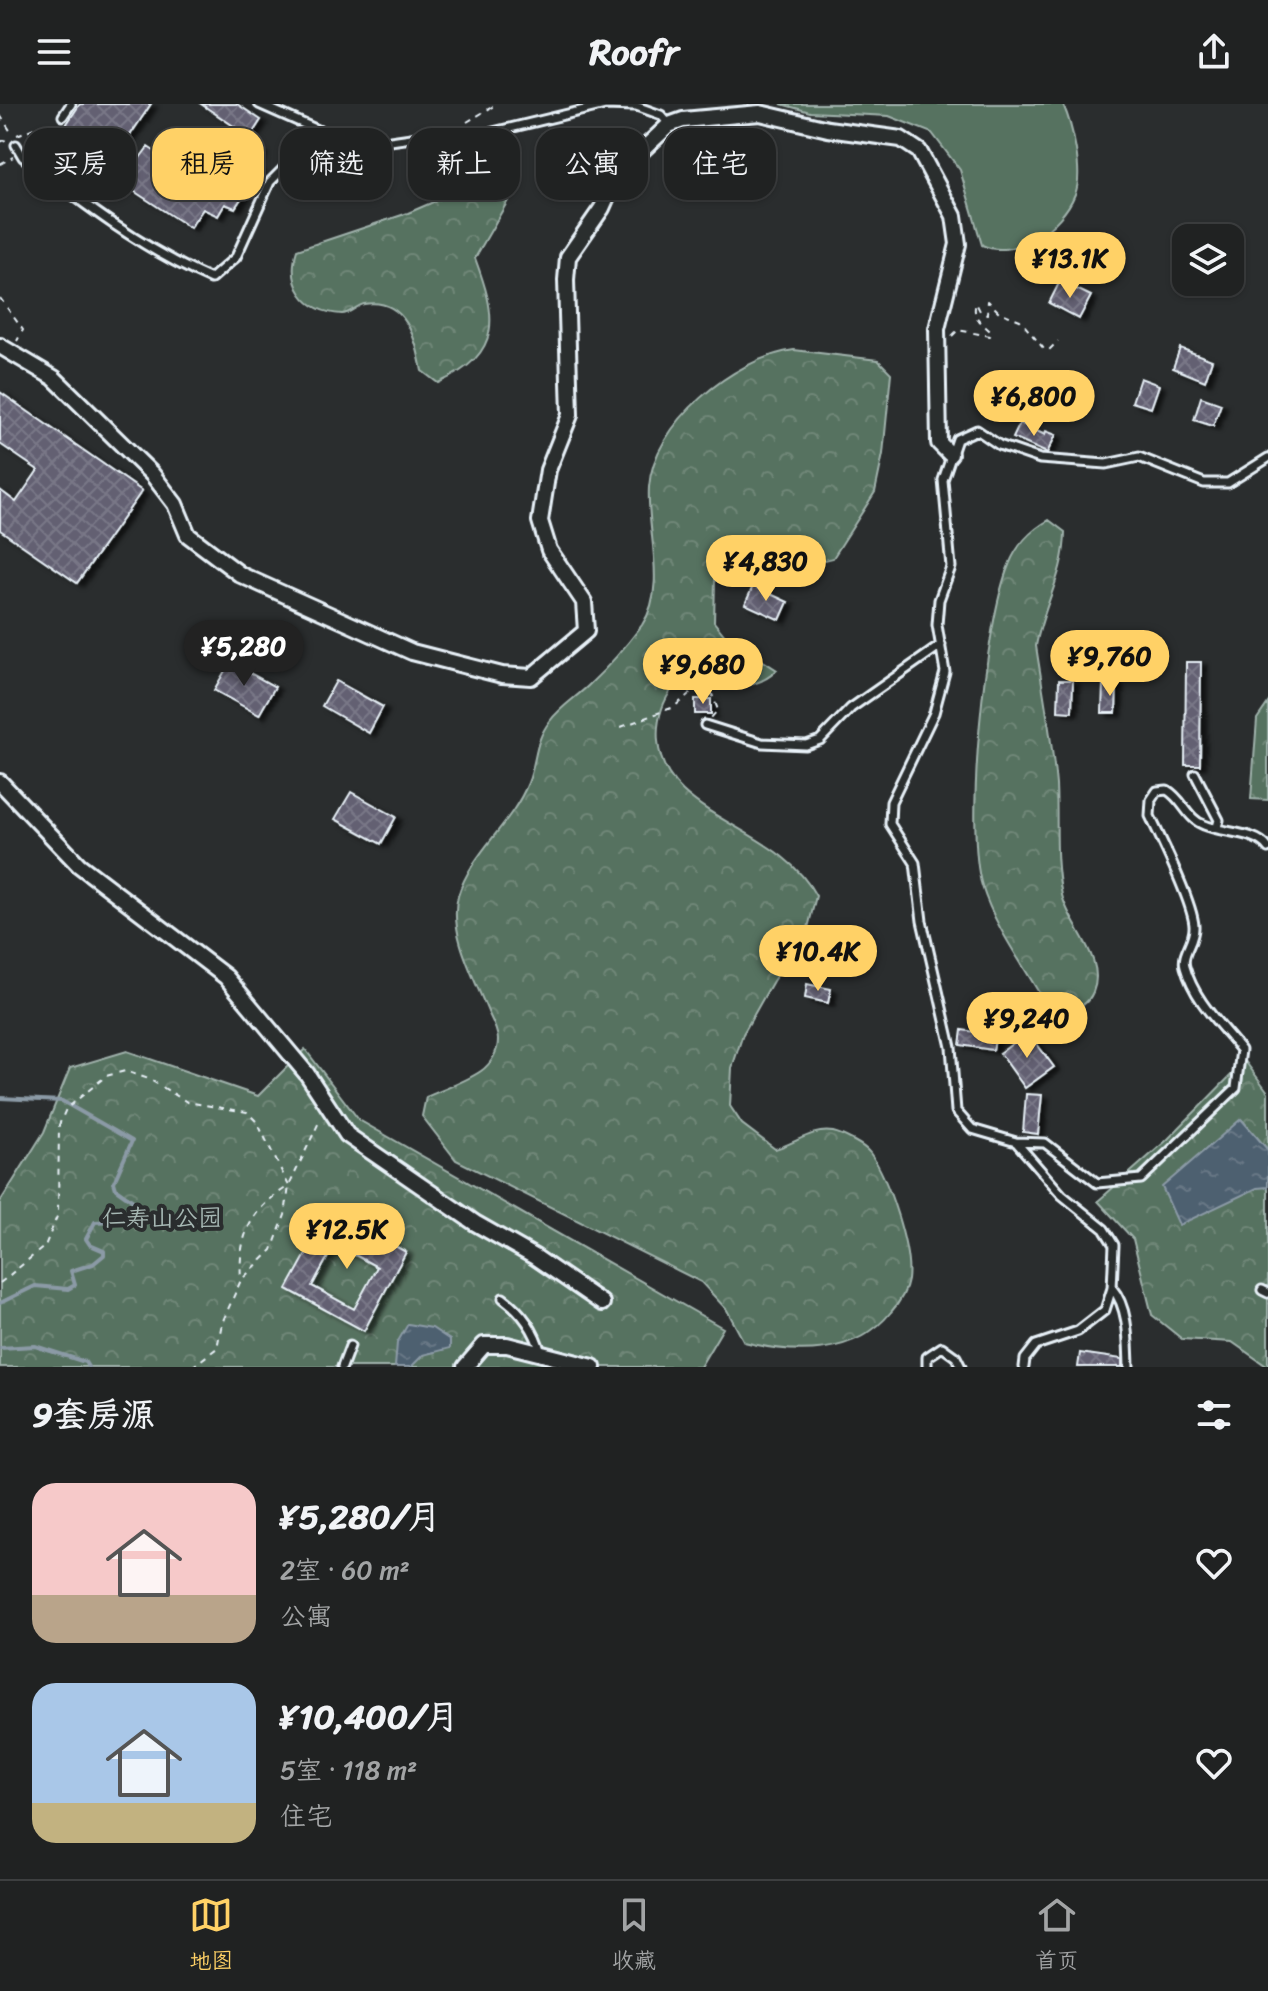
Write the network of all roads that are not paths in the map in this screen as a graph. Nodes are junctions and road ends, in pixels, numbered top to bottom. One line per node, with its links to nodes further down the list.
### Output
1 (71, 104): 4 (lane)
2 (259, 104): 6 (lane)
3 (636, 105): 5 (lane); 7 (lane)
4 (63, 116)
5 (669, 125): 10 (street); 11 (street)
6 (313, 128)
7 (392, 142)
8 (16, 145): 9 (lane)
9 (280, 172)
10 (6, 350)
11 (950, 454): 12 (lane); 13 (lane)
12 (1268, 458)
13 (941, 645): 14 (lane); 19 (lane)
14 (705, 725)
15 (1195, 774): 17 (lane)
16 (0, 782): 22 (street)
17 (1217, 827): 18 (lane); 19 (lane)
18 (1268, 848)
19 (1016, 1142): 20 (lane)
20 (1112, 1288): 30 (lane); 31 (lane)
21 (503, 1298): 24 (lane)
22 (602, 1303)
23 (350, 1346): 25 (lane)
24 (541, 1353): 26 (street); 27 (street)
25 (342, 1367)
26 (465, 1367)
27 (593, 1367)
28 (927, 1367): 29 (lane)
29 (961, 1367)
30 (1024, 1367)
31 (1129, 1367)

